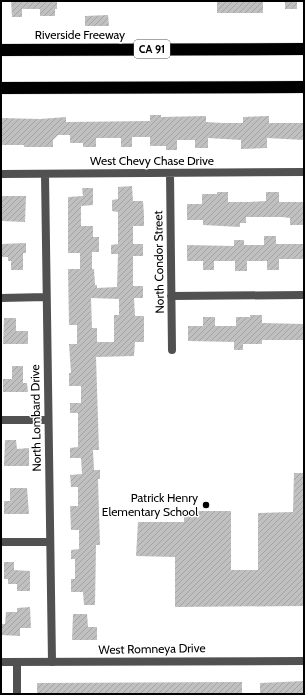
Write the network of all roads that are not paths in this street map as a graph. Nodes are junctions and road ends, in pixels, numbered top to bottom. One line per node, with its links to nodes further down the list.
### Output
1 (304, 49): 2 (highway, Riverside Freeway / CA 91)
2 (1, 50)
3 (304, 87): 4 (highway)
4 (1, 88)
5 (304, 172): 6 (street, West Chevy Chase Drive)
6 (170, 173): 8 (street, West Chevy Chase Drive); 10 (street, North Condor Street)
7 (1, 174): 8 (street, West Chevy Chase Drive)
8 (45, 174): 11 (street, North Lombard Drive)
9 (304, 295): 10 (street)
10 (171, 296): 13 (street, North Condor Street)
11 (46, 297): 12 (street); 15 (street, North Lombard Drive)
12 (1, 298)
13 (172, 350)
14 (1, 420): 15 (street)
15 (48, 420): 17 (street, North Lombard Drive)
16 (1, 542): 17 (street)
17 (49, 542): 21 (street, North Lombard Drive)
18 (304, 661): 21 (street, West Romneya Drive)
19 (1, 662): 20 (street, West Romneya Drive)
20 (17, 662): 21 (street, West Romneya Drive); 22 (street)
21 (52, 662)
22 (17, 694)

